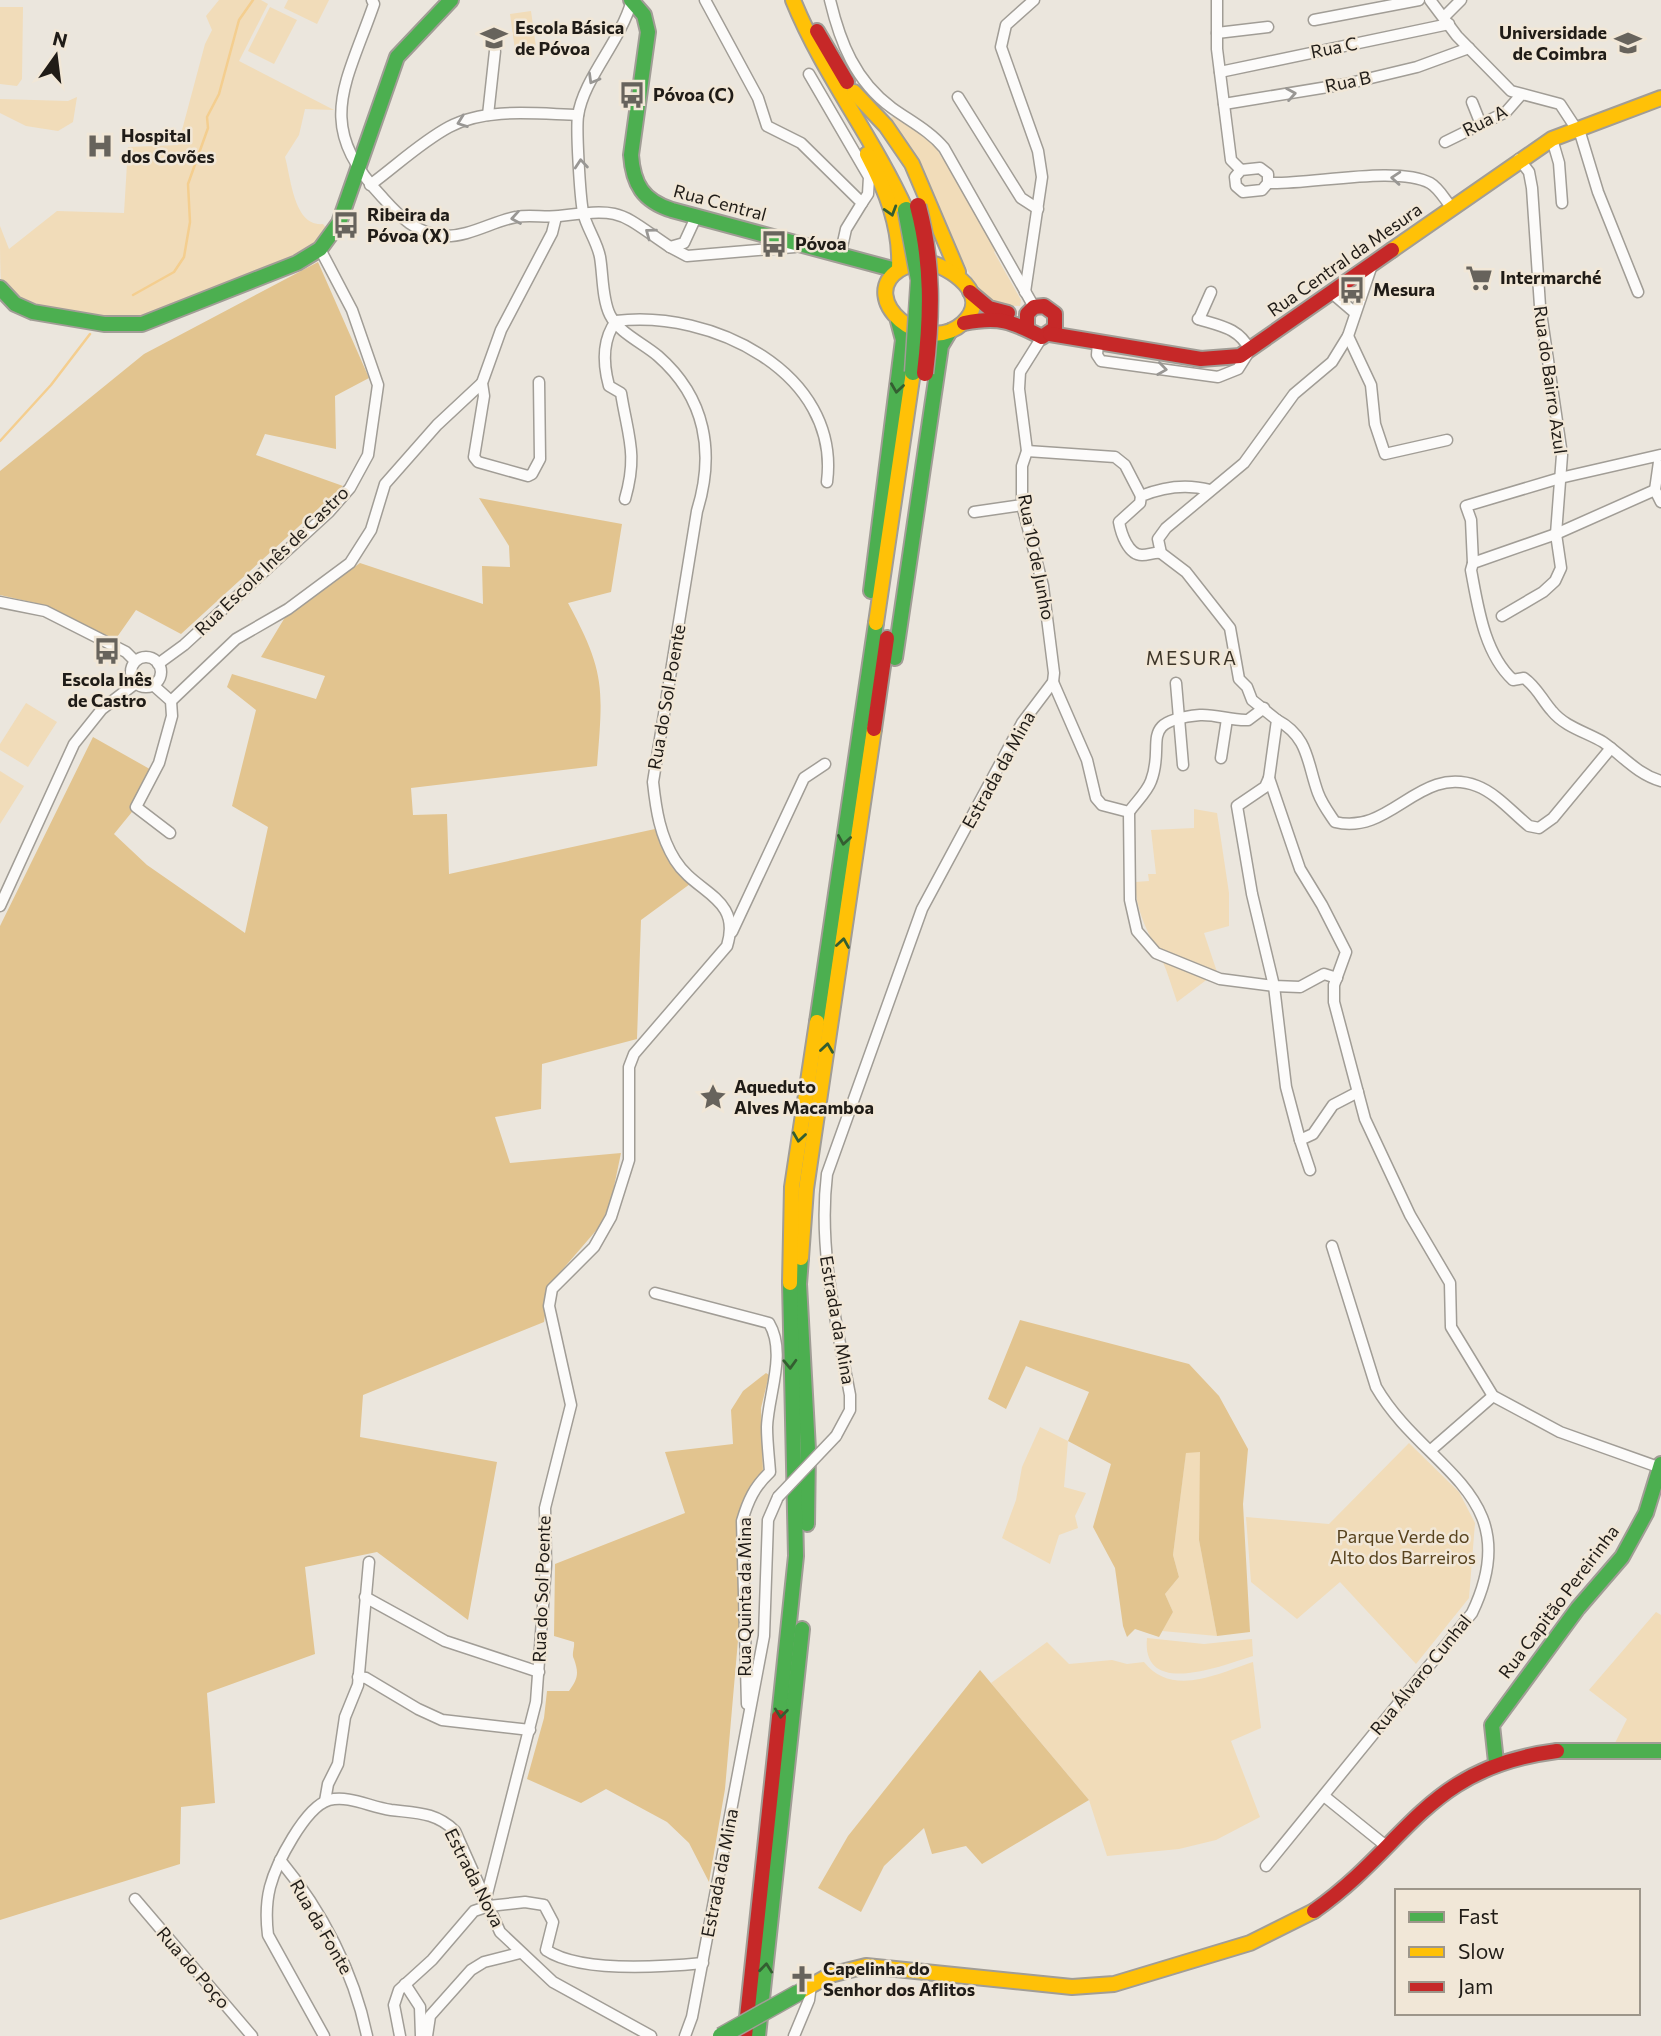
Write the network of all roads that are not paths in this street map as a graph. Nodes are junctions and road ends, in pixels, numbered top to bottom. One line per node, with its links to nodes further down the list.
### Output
1 (372, 0): 32 (street)
2 (451, 0): 35 (main road)
3 (632, 0): 28 (street, one-way to 28); 48 (main road, Rua Central)
4 (705, 0): 41 (street)
5 (793, 0): 21 (main road)
6 (805, 0): 22 (main road)
7 (830, 0): 60 (street)
8 (1034, 0): 45 (street)
9 (1217, 0): 16 (street)
10 (1419, 0): 13 (street)
11 (1430, 0): 14 (street)
12 (1461, 0): 14 (street)
13 (1314, 20)
14 (1446, 21): 17 (street); 19 (street, Rua C)
15 (1268, 27): 16 (street)
16 (1217, 33): 19 (street)
17 (1469, 48): 23 (street); 27 (street, Rua B, one-way to 17)
18 (495, 51): 29 (street)
19 (1220, 72): 27 (street)
20 (809, 74): 41 (street)
21 (833, 82): 43 (main road); 49 (main road, one-way to 49)
22 (854, 92): 43 (main road); 57 (main road)
23 (1520, 96): 30 (street, Rua A); 31 (street)
24 (958, 97): 45 (street)
25 (1661, 98): 31 (main road, Rua Central da Mesura)
26 (1472, 102): 30 (street)
27 (1224, 104): 38 (street)
28 (578, 115): 29 (street); 46 (street, one-way to 28)
29 (488, 116): 40 (street, one-way to 40)
30 (1480, 122): 34 (street, Rua A)
31 (1576, 130): 33 (main road, Rua Central da Mesura); 62 (street)
32 (345, 139): 35 (street); 37 (street)
33 (1552, 139): 36 (main road, Rua Central da Mesura); 42 (street)
34 (1445, 142)
35 (364, 145): 37 (main road)
36 (1519, 159): 44 (main road, Rua Central da Mesura); 78 (street, Rua do Bairro Azul)
37 (356, 169): 40 (street); 52 (main road)
38 (1241, 170): 39 (street); 39 (street)
39 (1268, 183): 44 (street, one-way to 39)
40 (370, 185): 47 (street, one-way to 40)
41 (862, 203): 53 (street)
42 (1562, 203)
43 (912, 208): 73 (main road, bridge)
44 (1452, 208): 55 (main road, Rua Central da Mesura)
45 (1038, 209): 60 (street)
46 (583, 212): 47 (street); 51 (street, one-way to 46); 67 (street)
47 (556, 217): 75 (street)
48 (696, 217): 50 (main road, Rua Central); 51 (street)
49 (899, 242): 54 (main road); 56 (main road)
50 (802, 245): 51 (street); 53 (main road, Rua Central)
51 (670, 247)
52 (320, 249): 58 (main road); 93 (street, Rua Escola Inês de Castro)
53 (841, 256): 54 (main road, Rua Central)
54 (871, 265): 56 (main road, Rua Central); 63 (main road)
55 (1372, 265): 64 (main road, Rua Central da Mesura); 66 (street)
56 (898, 269): 57 (main road); 63 (main road)
57 (958, 272): 59 (main road)
58 (0, 288)
59 (970, 292): 65 (main road); 69 (main road)
60 (1025, 292): 65 (street)
61 (1210, 292): 72 (street)
62 (1639, 292)
63 (885, 293): 68 (main road)
64 (1333, 294): 66 (street); 72 (main road, Rua Central da Mesura)
65 (1032, 309): 70 (main road); 70 (main road)
66 (1354, 312): 71 (street)
67 (616, 321): 79 (street); 83 (street); 114 (street, Rua do Sol Poente)
68 (898, 321): 69 (main road); 107 (main road, one-way to 107)
69 (957, 327): 70 (main road); 110 (main road)
70 (1043, 336): 72 (main road, Rua Central da Mesura); 77 (street, Rua 10 de Junho)
71 (1348, 336): 76 (street); 81 (street)
72 (1250, 350)
73 (919, 373): 107 (main road); 110 (main road)
74 (539, 382): 75 (street)
75 (482, 383): 98 (street)
76 (1447, 440)
77 (1027, 451): 82 (street); 85 (street, Rua 10 de Junho)
78 (1560, 478): 80 (street); 87 (street, Rua do Bairro Azul); 89 (street)
79 (827, 482)
80 (1656, 486): 84 (street); 87 (street)
81 (1210, 490): 82 (street); 88 (street)
82 (1141, 496): 88 (street)
83 (625, 499)
84 (1661, 502)
85 (1022, 505): 86 (street); 94 (street, Rua 10 de Junho)
86 (974, 512)
87 (1556, 534): 89 (street); 91 (street, Rua do Bairro Azul)
88 (1157, 551): 99 (street)
89 (1472, 563): 103 (street)
90 (0, 602): 92 (street)
91 (1502, 616)
92 (135, 661): 93 (street); 95 (street)
93 (158, 664): 97 (street)
94 (1053, 682): 111 (street); 129 (street, Estrada da Mina, bridge)
95 (136, 683): 97 (street); 113 (street)
96 (1176, 683): 100 (street)
97 (153, 685): 98 (street)
98 (171, 701): 112 (street)
99 (1264, 708): 101 (street); 102 (street)
100 (1180, 718): 101 (street); 106 (street); 111 (street)
101 (1227, 719): 104 (street)
102 (1277, 720): 103 (street); 108 (street)
103 (1611, 748): 109 (street)
104 (1221, 758)
105 (825, 764): 114 (street)
106 (1183, 765)
107 (855, 772): 145 (main road, one-way to 145)
108 (1269, 778): 115 (street); 116 (street)
109 (1661, 781)
110 (863, 798): 145 (main road, one-way to 110)
111 (1129, 811): 116 (street)
112 (170, 834)
113 (0, 906)
114 (730, 935): 127 (street, Rua do Sol Poente)
115 (1337, 978): 116 (street); 117 (street)
116 (1274, 986): 118 (street)
117 (1358, 1092): 118 (street); 122 (street)
118 (1300, 1140): 119 (street)
119 (1310, 1170)
120 (1332, 1246): 123 (street, Rua Álvaro Cunhal)
121 (655, 1293): 129 (street, Rua Quinta da Mina)
122 (1493, 1396): 123 (street); 124 (street)
123 (1431, 1450): 133 (street, Rua Álvaro Cunhal)
124 (1661, 1466): 132 (main road, Rua Capitão Pereirinha)
125 (369, 1562): 126 (street)
126 (365, 1597): 127 (street); 128 (street)
127 (539, 1672): 130 (street, Rua do Sol Poente)
128 (358, 1677): 130 (street); 134 (street)
129 (748, 1715): 141 (street, Estrada da Mina)
130 (530, 1730): 139 (street, Rua do Sol Poente)
131 (1661, 1751): 132 (main road)
132 (1496, 1762): 135 (main road)
133 (1324, 1796): 135 (street); 137 (street, Rua Álvaro Cunhal)
134 (325, 1801): 136 (street); 139 (street, Estrada Nova)
135 (1387, 1846): 143 (main road)
136 (280, 1860): 147 (street); 148 (street, Rua da Fonte)
137 (1266, 1866)
138 (135, 1899): 146 (street, Rua do Poço)
139 (487, 1902): 140 (street, Estrada Nova); 141 (street); 142 (street)
140 (520, 1953): 151 (street); 152 (street, Estrada Nova)
141 (703, 1963): 144 (street, Estrada da Mina)
142 (405, 1984): 149 (street); 150 (street)
143 (804, 1989): 155 (main road, bridge); 156 (street)
144 (692, 2017): 153 (street, Estrada da Mina); 154 (street, Estrada da Mina)
145 (752, 2033)
146 (252, 2036)
147 (324, 2036)
148 (367, 2036)
149 (400, 2036)
150 (421, 2036)
151 (427, 2036)
152 (651, 2036)
153 (685, 2036)
154 (694, 2036)
155 (721, 2036)
156 (794, 2036)

